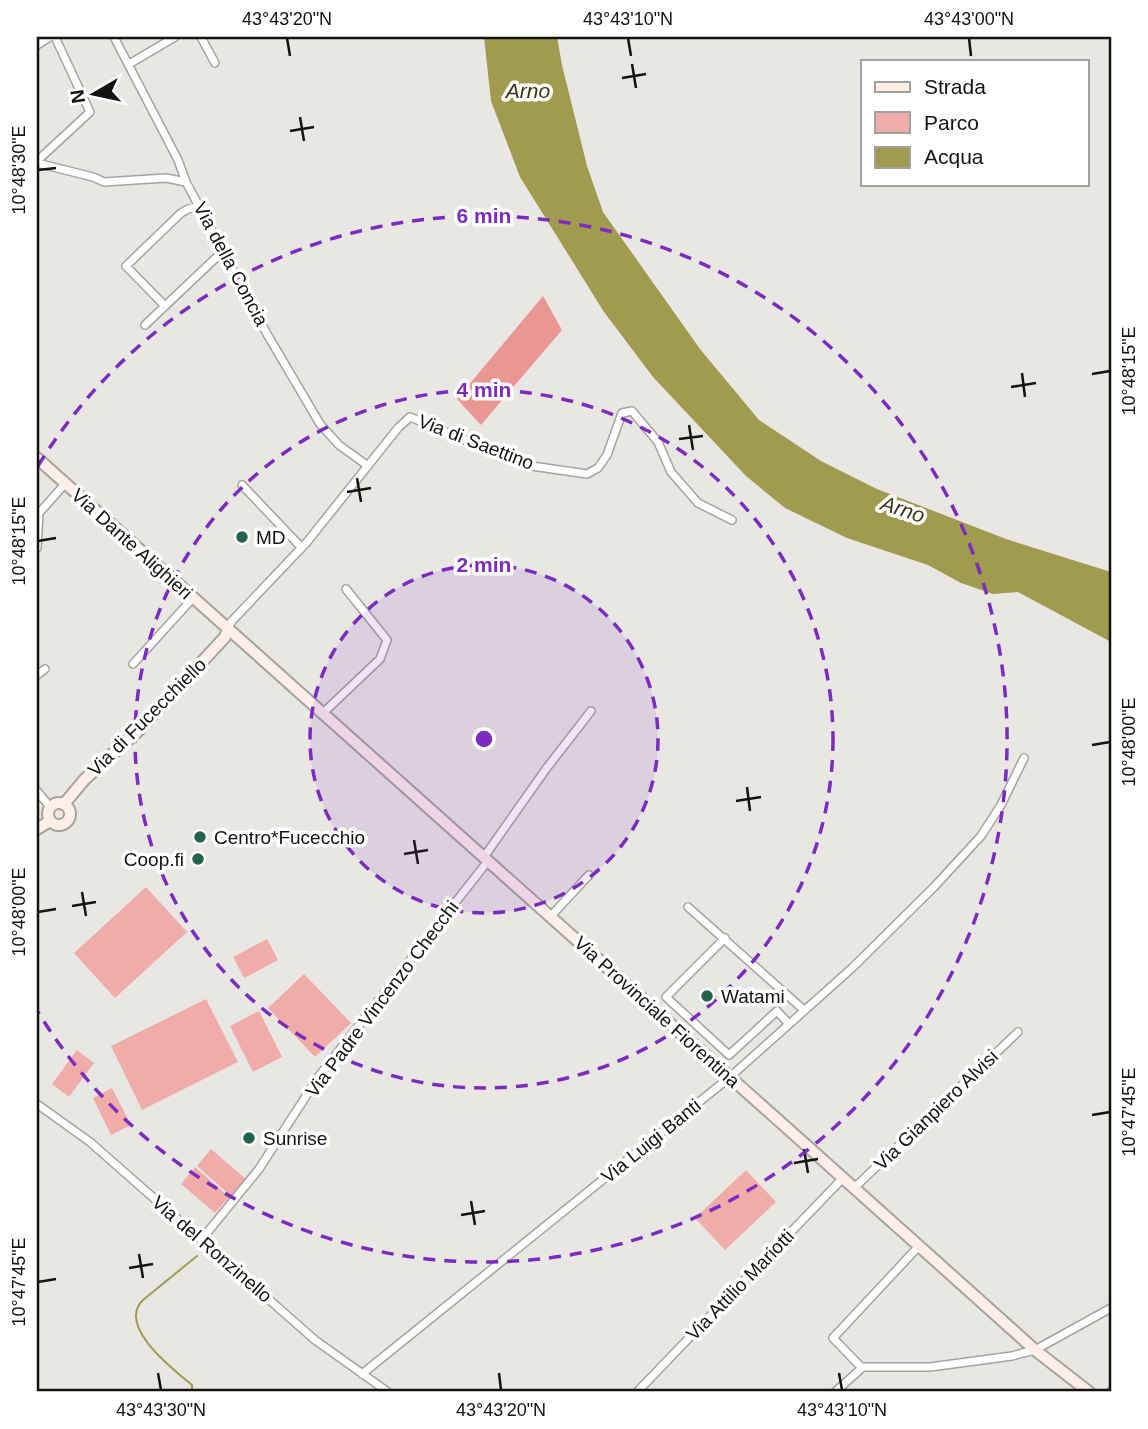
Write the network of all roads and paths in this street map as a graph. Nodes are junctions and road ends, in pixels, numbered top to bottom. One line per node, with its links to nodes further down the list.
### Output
1 (50, 37): 6 (street)
2 (55, 37): 9 (street)
3 (114, 37): 8 (street)
4 (175, 37): 8 (street)
5 (201, 37): 7 (street)
6 (37, 45)
7 (215, 63)
8 (129, 64): 10 (street)
9 (37, 162): 10 (street, Via della Concia)
10 (186, 182): 11 (street, Via della Concia)
11 (201, 206): 12 (street, Via della Concia); 13 (street)
12 (223, 251): 13 (street); 16 (street, Via della Concia)
13 (165, 306): 14 (street)
14 (145, 325)
15 (37, 458): 17 (main road, Via Dante Alighieri)
16 (368, 466): 19 (street, Via di Saettino); 20 (street, Via di Saettino)
17 (65, 484): 21 (street); 23 (main road, Via Dante Alighieri)
18 (242, 485): 20 (street)
19 (732, 520)
20 (301, 547): 24 (street, Via di Saettino)
21 (37, 548)
22 (346, 589): 29 (street)
23 (193, 598): 24 (main road, Via Dante Alighieri); 25 (street)
24 (228, 629): 29 (main road, Via Provinciale Fiorentina); 32 (main road, Via di Fucecchiello)
25 (132, 664)
26 (45, 669): 27 (street)
27 (37, 675)
28 (591, 711): 36 (street, Via Padre Vincenzo Checchi)
29 (323, 713): 36 (main road, Via Provinciale Fiorentina)
30 (1024, 758): 43 (street, Via Luigi Banti)
31 (37, 791): 33 (street)
32 (64, 804): 33 (main road); 34 (main road, Via di Fucecchiello)
33 (50, 807): 34 (main road)
34 (50, 821): 35 (main road, Via di Fucecchiello)
35 (37, 830)
36 (486, 859): 39 (main road, Via Provinciale Fiorentina); 50 (street, Via Padre Vincenzo Checchi)
37 (589, 874): 39 (street)
38 (688, 907): 40 (street)
39 (550, 917): 42 (main road, Via Provinciale Fiorentina)
40 (725, 938): 41 (street); 43 (street)
41 (666, 997): 42 (street); 44 (street)
42 (654, 1010): 46 (main road, Via Provinciale Fiorentina)
43 (804, 1010): 44 (street, Via Luigi Banti)
44 (788, 1023): 46 (street, Via Luigi Banti)
45 (1018, 1032): 49 (street, Via Gianpiero Alvisi)
46 (730, 1077): 48 (main road, Via Provinciale Fiorentina); 55 (street, Via Luigi Banti)
47 (37, 1104): 50 (street, Via del Ronzinello)
48 (844, 1178): 49 (main road, Via Provinciale Fiorentina); 57 (street, Via Attilio Mariotti)
49 (854, 1188): 51 (main road, Via Provinciale Fiorentina)
50 (202, 1239): 55 (street, Via del Ronzinello)
51 (919, 1246): 53 (main road, Via Provinciale Fiorentina); 54 (street)
52 (1111, 1308): 53 (street)
53 (1035, 1350): 54 (street); 59 (main road, Via Provinciale Fiorentina)
54 (862, 1368): 58 (street)
55 (362, 1374): 56 (street, Via del Ronzinello)
56 (388, 1392)
57 (637, 1392)
58 (835, 1392)
59 (1088, 1392)

